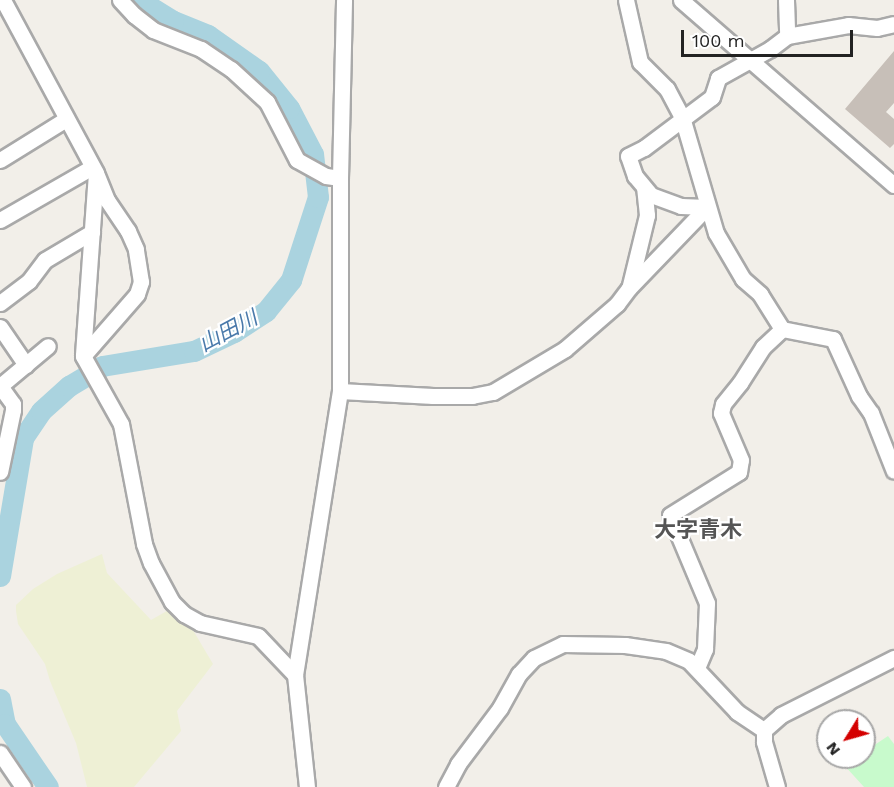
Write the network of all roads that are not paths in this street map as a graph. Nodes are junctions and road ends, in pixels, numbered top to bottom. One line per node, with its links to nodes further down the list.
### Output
1 (3, 0): 11 (street)
2 (120, 0): 14 (street)
3 (344, 0): 14 (street)
4 (626, 0): 10 (street)
5 (681, 0): 9 (street)
6 (786, 0): 8 (street)
7 (894, 24): 8 (street)
8 (787, 36): 9 (street)
9 (748, 60): 10 (street); 15 (street)
10 (682, 117): 16 (street); 17 (street)
11 (66, 119): 12 (street); 13 (street)
12 (0, 160)
13 (94, 170): 18 (street); 19 (street); 25 (street)
14 (340, 178): 28 (street)
15 (894, 185)
16 (644, 188): 17 (street); 20 (street)
17 (707, 207): 20 (street); 23 (street)
18 (0, 220)
19 (92, 232): 21 (street); 25 (street)
20 (629, 288): 28 (street)
21 (0, 303)
22 (0, 327): 26 (street)
23 (782, 329): 29 (street); 32 (street)
24 (48, 346): 26 (street)
25 (84, 358): 33 (street)
26 (26, 365): 27 (street)
27 (0, 386): 30 (street)
28 (340, 391): 33 (street)
29 (894, 471)
30 (0, 472)
31 (894, 658): 34 (street)
32 (697, 668): 34 (street); 38 (street)
33 (295, 675): 37 (street)
34 (764, 730): 39 (street)
35 (2, 760): 36 (street)
36 (23, 787)
37 (307, 787)
38 (446, 787)
39 (777, 787)

